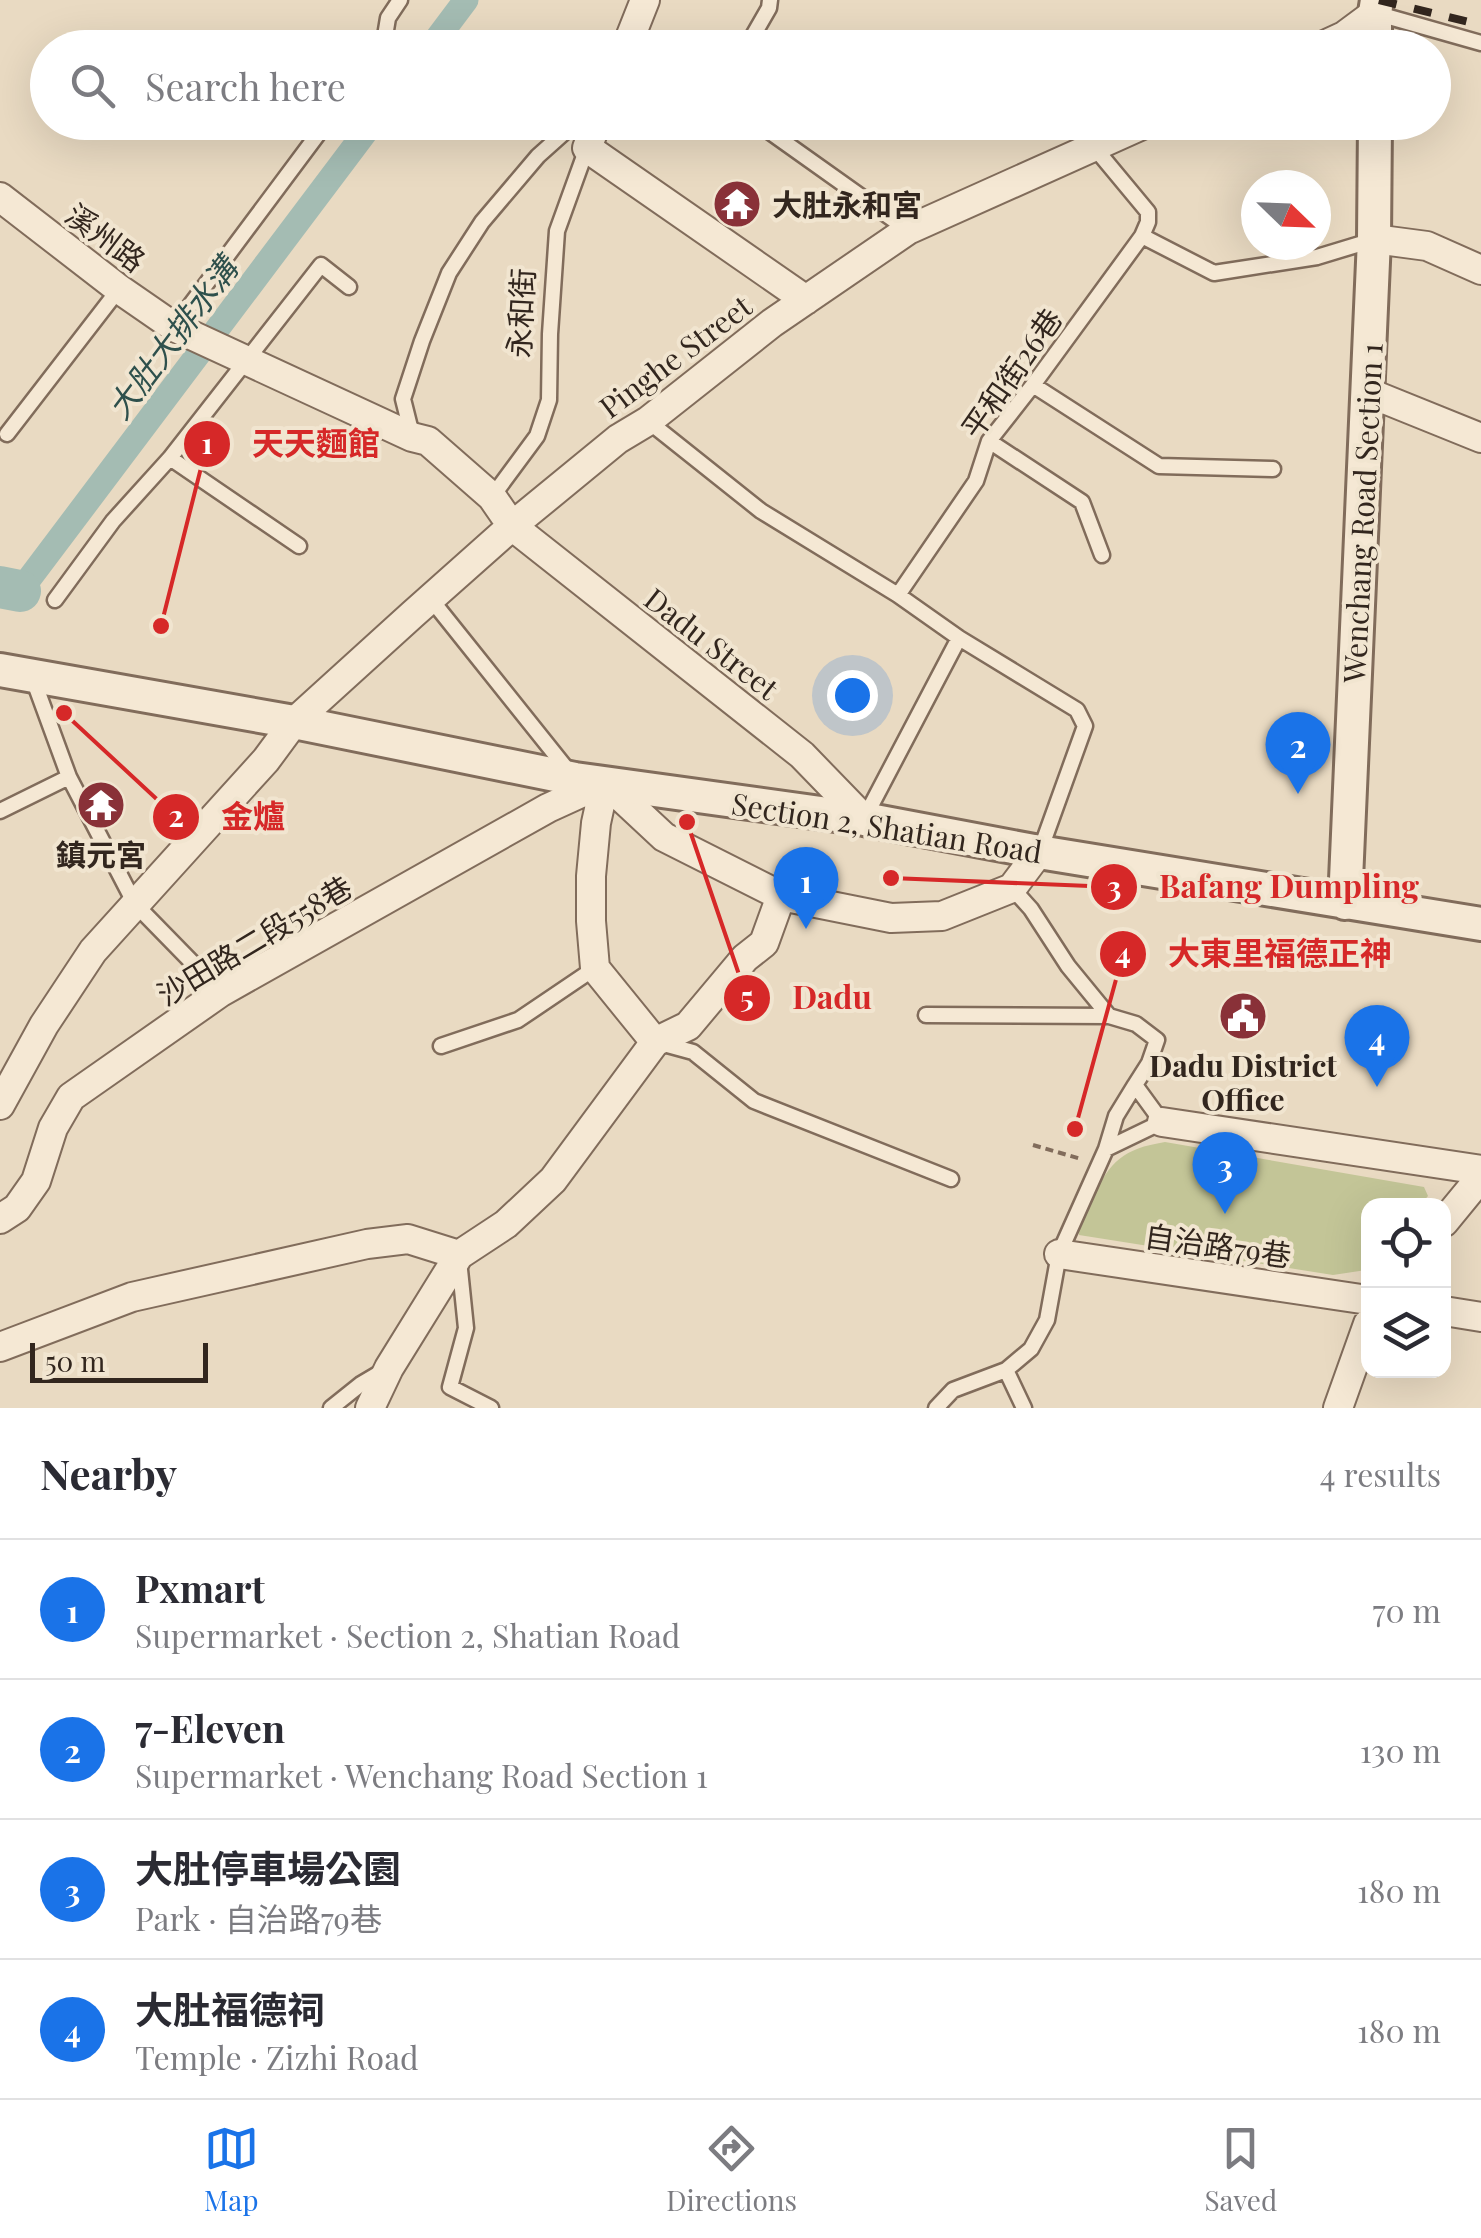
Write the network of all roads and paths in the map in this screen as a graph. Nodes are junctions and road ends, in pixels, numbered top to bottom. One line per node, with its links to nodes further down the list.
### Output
1 (400, 0): 5 (lane)
2 (644, 0): 6 (street)
3 (770, 0): 7 (lane)
4 (1376, 6): 8 (street); 9 (lane)
5 (386, 30)
6 (633, 30)
7 (756, 30)
8 (1350, 30)
9 (1442, 30)
10 (1451, 33): 11 (lane)
11 (1481, 44)
12 (314, 140): 28 (lane)
13 (569, 140): 34 (lane)
14 (583, 140): 39 (lane, 永和街)
15 (598, 140): 27 (street)
16 (781, 140): 21 (lane)
17 (1108, 140): 19 (street, Pinghe Street)
18 (1374, 140): 23 (street, Wenchang Road Section 1)
19 (1094, 146): 21 (street, Pinghe Street); 22 (lane)
20 (0, 198): 26 (street, 溪州路)
21 (908, 230): 27 (street, Pinghe Street)
22 (1142, 236): 23 (lane); 30 (lane, 平和街26巷)
23 (1374, 240): 24 (street); 31 (street, Wenchang Road Section 1)
24 (1481, 270)
25 (349, 287): 29 (lane)
26 (118, 289): 28 (street, 溪州路); 33 (lane)
27 (806, 300): 32 (street, Pinghe Street)
28 (174, 326): 29 (street)
29 (247, 360): 34 (street); 37 (lane)
30 (1033, 385): 36 (lane, 平和街26巷); 38 (lane)
31 (1367, 392): 35 (street); 56 (street, Wenchang Road Section 1)
32 (648, 421): 40 (street, Pinghe Street); 43 (lane)
33 (7, 434)
34 (412, 437): 39 (street)
35 (1481, 438)
36 (989, 441): 42 (lane); 43 (lane, 平和街26巷)
37 (170, 458): 41 (lane); 45 (lane)
38 (1273, 469)
39 (492, 497): 40 (street)
40 (512, 526): 44 (street, Pinghe Street); 52 (street, Dadu Street)
41 (299, 546)
42 (1102, 555)
43 (898, 595): 46 (lane)
44 (430, 598): 48 (street, Pinghe Street); 50 (lane)
45 (54, 600)
46 (959, 638): 52 (lane); 53 (lane)
47 (16, 673): 48 (street, Section 2, Shatian Road); 49 (lane)
48 (294, 722): 50 (street, Section 2, Shatian Road); 57 (street, Pinghe Street)
49 (69, 776): 51 (lane); 57 (lane)
50 (590, 780): 52 (street, Section 2, Shatian Road); 55 (street); 59 (street); 60 (street, 沙田路二段558巷)
51 (0, 811)
52 (864, 820): 53 (street, Section 2, Shatian Road)
53 (1040, 852): 54 (street); 56 (street, Section 2, Shatian Road)
54 (1012, 888): 55 (street); 62 (lane)
55 (781, 896): 63 (street)
56 (1345, 903): 58 (street, Section 2, Shatian Road)
57 (135, 904): 60 (lane); 66 (street, Pinghe Street)
58 (1481, 924)
59 (596, 968): 63 (street); 64 (lane)
60 (221, 992): 75 (street, 沙田路二段558巷)
61 (926, 1015): 62 (lane)
62 (1109, 1016): 65 (lane)
63 (656, 1042): 73 (lane); 77 (street)
64 (442, 1046)
65 (1136, 1085): 67 (lane); 69 (lane)
66 (0, 1105)
67 (1162, 1122): 69 (lane); 71 (street)
68 (1033, 1145): 70 (path)
69 (1106, 1149): 70 (lane)
70 (1099, 1164): 76 (lane)
71 (1481, 1170)
72 (1481, 1178): 74 (street)
73 (950, 1180)
74 (1451, 1214)
75 (0, 1219)
76 (1059, 1254): 78 (street, 自治路79巷); 84 (lane)
77 (458, 1255): 82 (street); 83 (street); 87 (lane)
78 (1361, 1299)
79 (1451, 1312): 80 (street)
80 (1481, 1317)
81 (1361, 1344): 90 (street)
82 (0, 1347)
83 (390, 1368): 85 (lane); 86 (street)
84 (1006, 1370): 88 (lane); 89 (lane)
85 (331, 1408)
86 (370, 1408)
87 (490, 1408)
88 (936, 1408)
89 (1024, 1408)
90 (1338, 1408)

